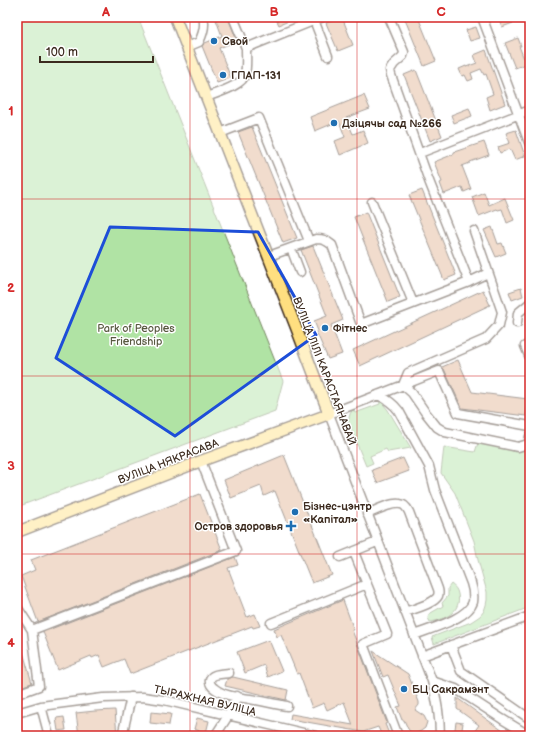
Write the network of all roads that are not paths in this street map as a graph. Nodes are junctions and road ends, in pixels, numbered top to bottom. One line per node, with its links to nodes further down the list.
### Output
1 (175, 17): 10 (main road, ВУЛІЦА ЛІЛІ КАРАСТАЯНАВАЙ)
2 (202, 17): 10 (street)
3 (233, 17): 11 (street)
4 (299, 17): 9 (street)
5 (323, 17): 8 (street)
6 (388, 17): 18 (street)
7 (482, 17): 15 (street)
8 (314, 20): 9 (street); 12 (street)
9 (302, 25): 11 (street)
10 (187, 47): 13 (main road, ВУЛІЦА ЛІЛІ КАРАСТАЯНАВАЙ)
11 (246, 48): 13 (street)
12 (328, 56)
13 (206, 97): 16 (main road, ВУЛІЦА ЛІЛІ КАРАСТАЯНАВАЙ)
14 (530, 110): 15 (street)
15 (518, 114): 17 (street); 18 (street)
16 (220, 134): 21 (street); 23 (main road, ВУЛІЦА ЛІЛІ КАРАСТАЯНАВАЙ)
17 (530, 145)
18 (420, 153): 26 (street)
19 (372, 202): 28 (street)
20 (474, 231): 25 (street)
21 (309, 241): 22 (street); 28 (street)
22 (291, 248): 23 (street); 24 (street)
23 (269, 256): 34 (main road, ВУЛІЦА ЛІЛІ КАРАСТАЯНАВАЙ)
24 (300, 272)
25 (488, 273): 26 (street); 32 (street)
26 (469, 282): 28 (street)
27 (530, 303): 29 (street)
28 (413, 304)
29 (517, 323)
30 (525, 346): 31 (street)
31 (530, 358)
32 (403, 385): 33 (street); 35 (street); 36 (street)
33 (378, 396): 34 (street); 49 (street)
34 (329, 414): 37 (main road, ВУЛІЦА НЯКРАСАВА); 38 (street, ВУЛІЦА ЛІЛІ КАРАСТАЯНАВАЙ)
35 (530, 426)
36 (530, 436)
37 (201, 461): 39 (main road, ВУЛІЦА НЯКРАСАВА); 48 (street)
38 (367, 514): 40 (street, ВУЛІЦА ЛІЛІ КАРАСТАЯНАВАЙ); 45 (street)
39 (17, 535)
40 (378, 542): 41 (street); 45 (street, ВУЛІЦА ЛІЛІ КАРАСТАЯНАВАЙ)
41 (354, 552): 42 (street); 43 (street)
42 (340, 557)
43 (367, 584): 47 (street); 66 (street)
44 (17, 607): 48 (street)
45 (405, 612): 49 (street, ВУЛІЦА ЛІЛІ КАРАСТАЯНАВАЙ)
46 (530, 616): 50 (street)
47 (271, 623)
48 (32, 630): 54 (street)
49 (414, 634): 51 (street, ВУЛІЦА ЛІЛІ КАРАСТАЯНАВАЙ)
50 (451, 645): 51 (street); 61 (street)
51 (422, 656): 53 (street, ВУЛІЦА ЛІЛІ КАРАСТАЯНАВАЙ)
52 (229, 673): 55 (street)
53 (432, 682): 67 (street, ВУЛІЦА ЛІЛІ КАРАСТАЯНАВАЙ); 68 (street)
54 (17, 694)
55 (237, 696): 58 (street); 60 (street)
56 (131, 697): 57 (street, ТЫРАЖНАЯ ВУЛІЦА); 60 (street, ТЫРАЖНАЯ ВУЛІЦА); 63 (street)
57 (41, 706): 59 (street, ТЫРАЖНАЯ ВУЛІЦА); 62 (street)
58 (287, 706)
59 (17, 713)
60 (228, 716): 64 (street); 65 (street, ТЫРАЖНАЯ ВУЛІЦА)
61 (530, 719)
62 (50, 736)
63 (122, 736)
64 (215, 736)
65 (314, 736)
66 (398, 736)
67 (440, 736)
68 (530, 736)

